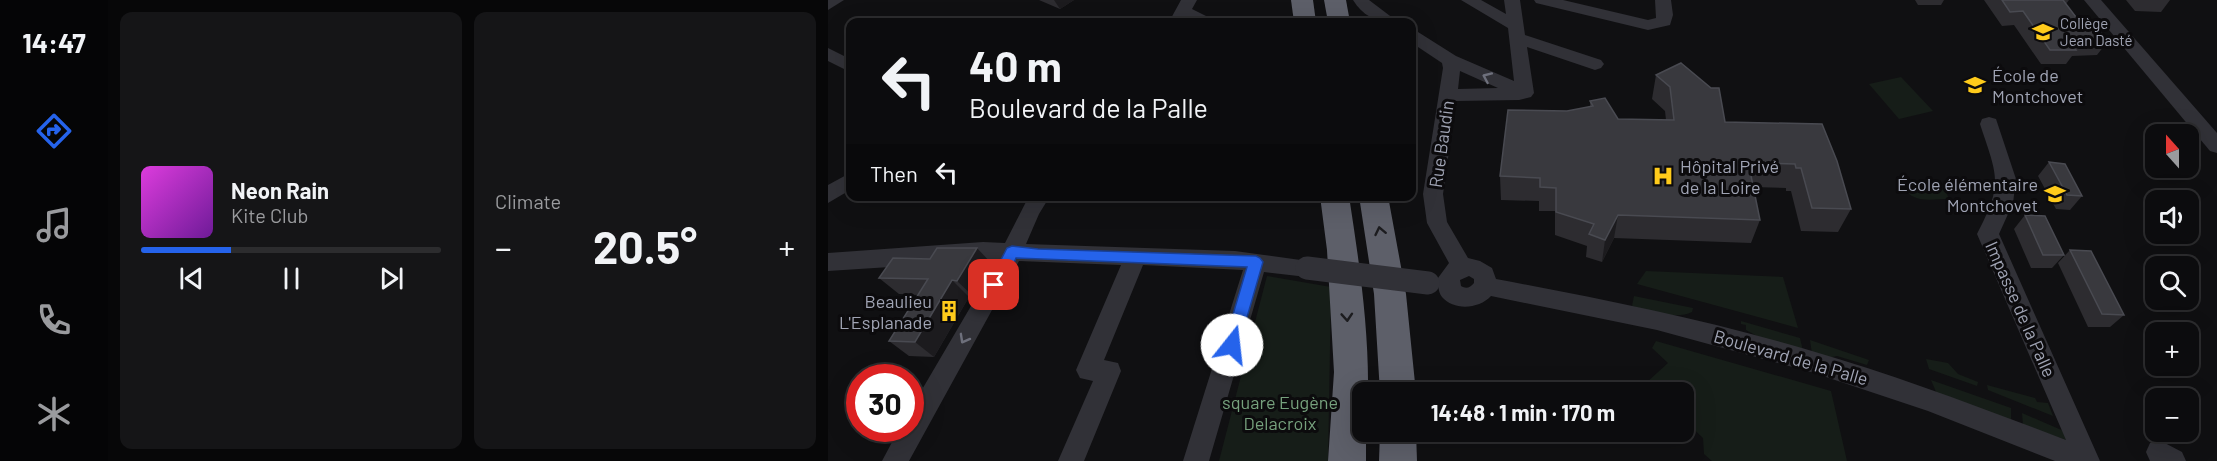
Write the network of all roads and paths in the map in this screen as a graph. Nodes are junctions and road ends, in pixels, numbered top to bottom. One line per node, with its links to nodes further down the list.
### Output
1 (836, 0): 10 (street)
2 (1302, 0): 14 (highway)
3 (1335, 0): 15 (highway)
4 (1361, 0): 16 (street)
5 (1469, 0): 17 (street)
6 (1512, 0): 17 (street)
7 (1542, 0): 11 (street)
8 (1663, 0): 11 (street)
9 (2092, 0): 26 (street)
10 (828, 5)
11 (1580, 5)
12 (1183, 11): 13 (street)
13 (1196, 18)
14 (1304, 18)
15 (1339, 18)
16 (1384, 18)
17 (1517, 32): 22 (street); 23 (street)
18 (1416, 39): 20 (street)
19 (828, 54): 21 (street)
20 (1450, 60): 23 (street, one-way to 20); 24 (street, Rue Baudin)
21 (846, 64)
22 (1595, 64)
23 (1525, 93): 24 (street)
24 (1448, 95): 36 (street, Rue Baudin)
25 (1989, 124): 41 (street, Impasse de la Palle)
26 (2217, 146)
27 (846, 183): 28 (street)
28 (828, 195)
29 (1037, 201): 32 (street)
30 (1335, 201): 45 (highway, one-way to 45)
31 (1374, 201): 39 (highway, one-way to 31)
32 (1012, 252): 33 (street); 34 (street); 42 (street, one-way to 42)
33 (1136, 256): 35 (street); 43 (street)
34 (828, 262)
35 (1256, 262): 37 (street, bridge); 44 (street)
36 (1462, 267): 37 (street); 38 (street)
37 (1438, 284): 38 (street)
38 (1486, 286): 41 (street, Boulevard de la Palle)
39 (1398, 382)
40 (1398, 442): 46 (highway)
41 (2085, 460)
42 (895, 461)
43 (1071, 461)
44 (1196, 461)
45 (1347, 461)
46 (1398, 461)

